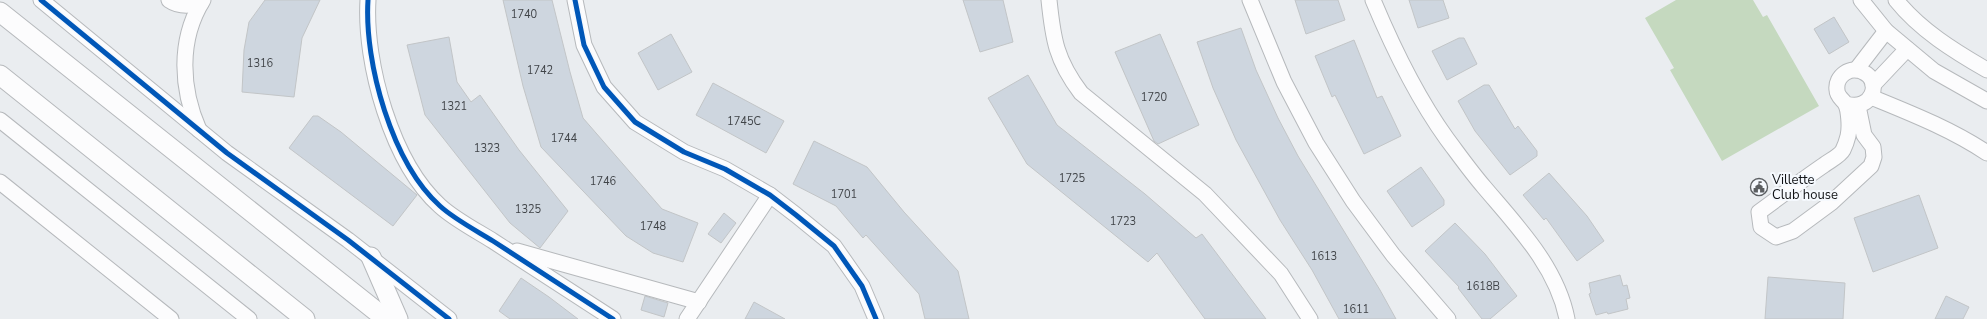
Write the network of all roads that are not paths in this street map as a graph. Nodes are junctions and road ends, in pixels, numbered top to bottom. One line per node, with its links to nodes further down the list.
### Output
1 (41, 0): 21 (street)
2 (169, 0): 10 (street)
3 (368, 0): 25 (street)
4 (575, 0): 24 (street)
5 (1048, 0): 37 (street)
6 (1250, 0): 38 (street)
7 (1373, 0): 39 (street)
8 (1861, 0): 12 (street)
9 (1896, 0): 15 (street)
10 (202, 1): 21 (street)
11 (0, 12): 31 (main road)
12 (1886, 31): 13 (street); 14 (street)
13 (1907, 49): 17 (street); 18 (street)
14 (1856, 70): 17 (street); 19 (street)
15 (1987, 70)
16 (0, 75): 30 (main road)
17 (1872, 91): 19 (street); 22 (street)
18 (1987, 101)
19 (1852, 105): 19 (street)
20 (0, 120): 29 (street)
21 (200, 131): 26 (street)
22 (1987, 153)
23 (0, 182): 28 (street)
24 (770, 195): 27 (street); 36 (street)
25 (503, 247): 27 (street); 34 (street)
26 (370, 257): 32 (main road); 33 (street)
27 (699, 302): 35 (street)
28 (171, 319)
29 (249, 319)
30 (305, 319)
31 (386, 319)
32 (398, 319)
33 (450, 319)
34 (613, 319)
35 (687, 319)
36 (876, 319)
37 (1310, 319)
38 (1448, 319)
39 (1567, 319)

